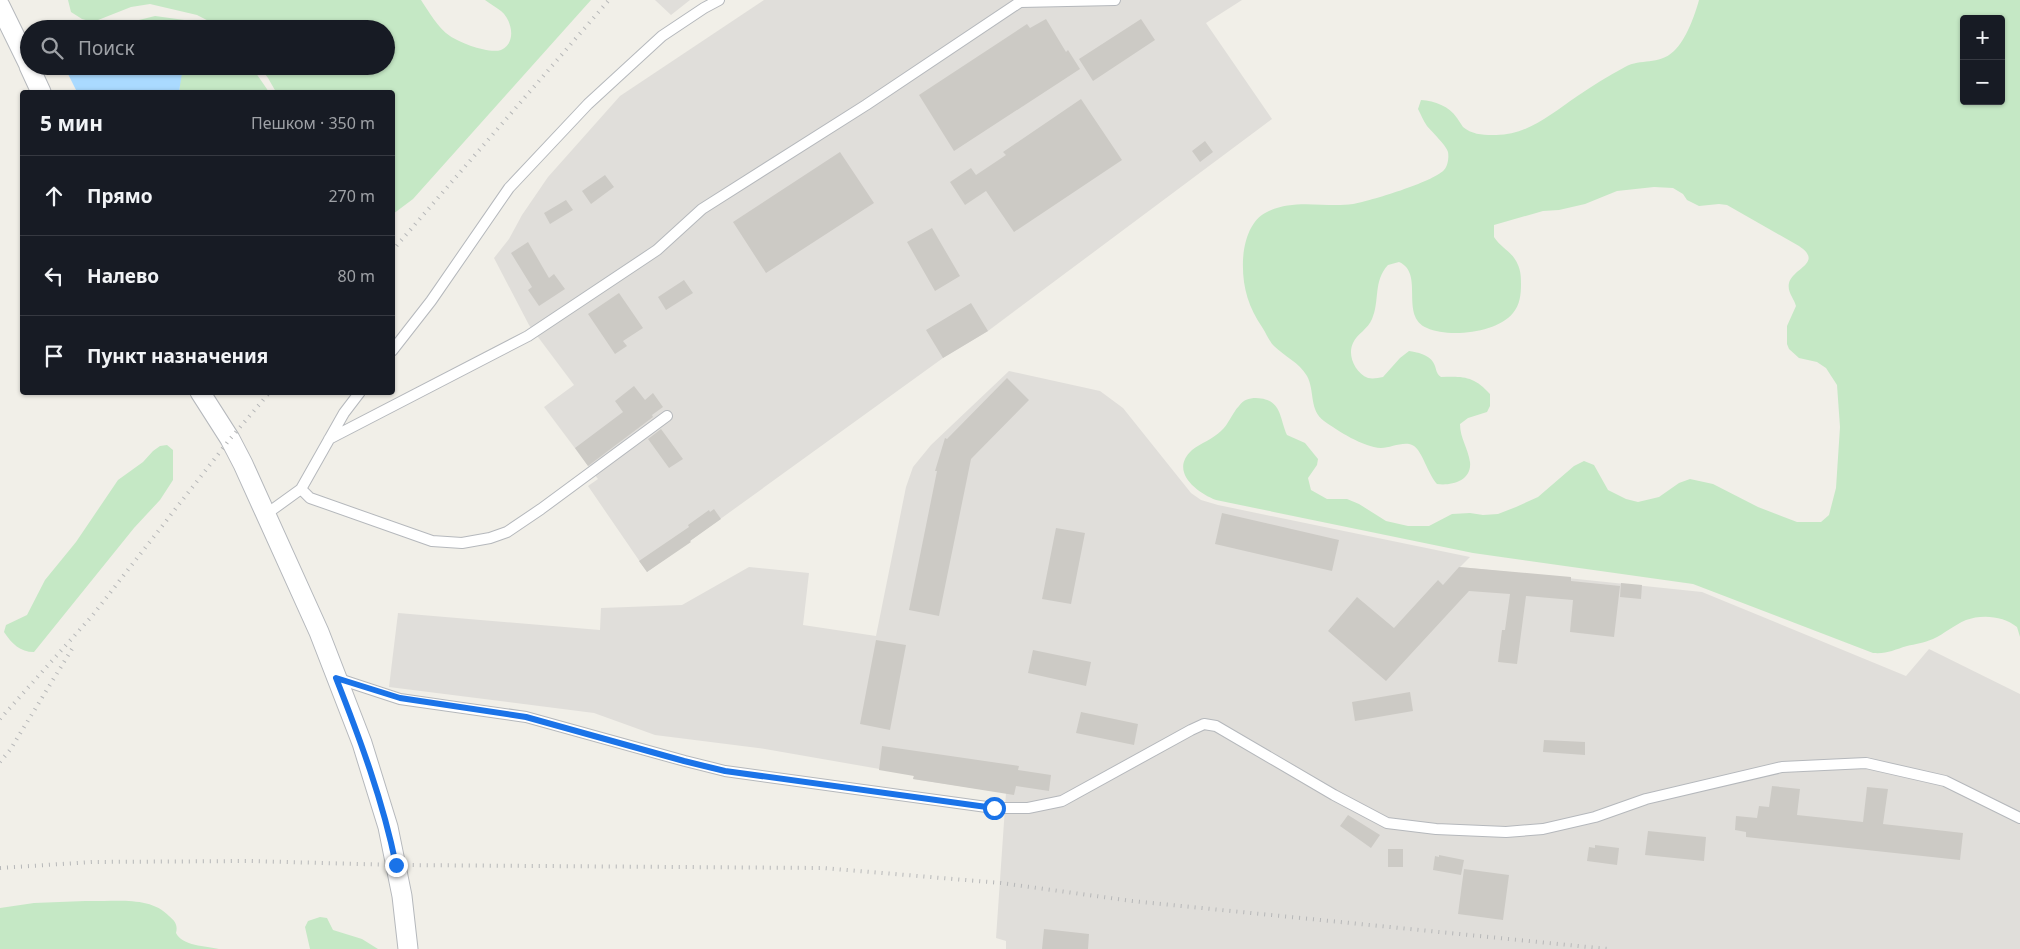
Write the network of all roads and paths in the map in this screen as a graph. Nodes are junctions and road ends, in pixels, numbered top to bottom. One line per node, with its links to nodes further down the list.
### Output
1 (719, 0): 7 (lane)
2 (1115, 0): 11 (lane)
3 (0, 6): 4 (street)
4 (20, 47)
5 (33, 75): 6 (street)
6 (40, 90)
7 (395, 347)
8 (202, 395): 13 (street)
9 (358, 395): 11 (lane)
10 (667, 416): 12 (lane)
11 (329, 439): 12 (lane)
12 (301, 489): 13 (lane)
13 (265, 515): 14 (street)
14 (336, 678): 15 (lane); 16 (street)
15 (2020, 818)
16 (408, 949)

